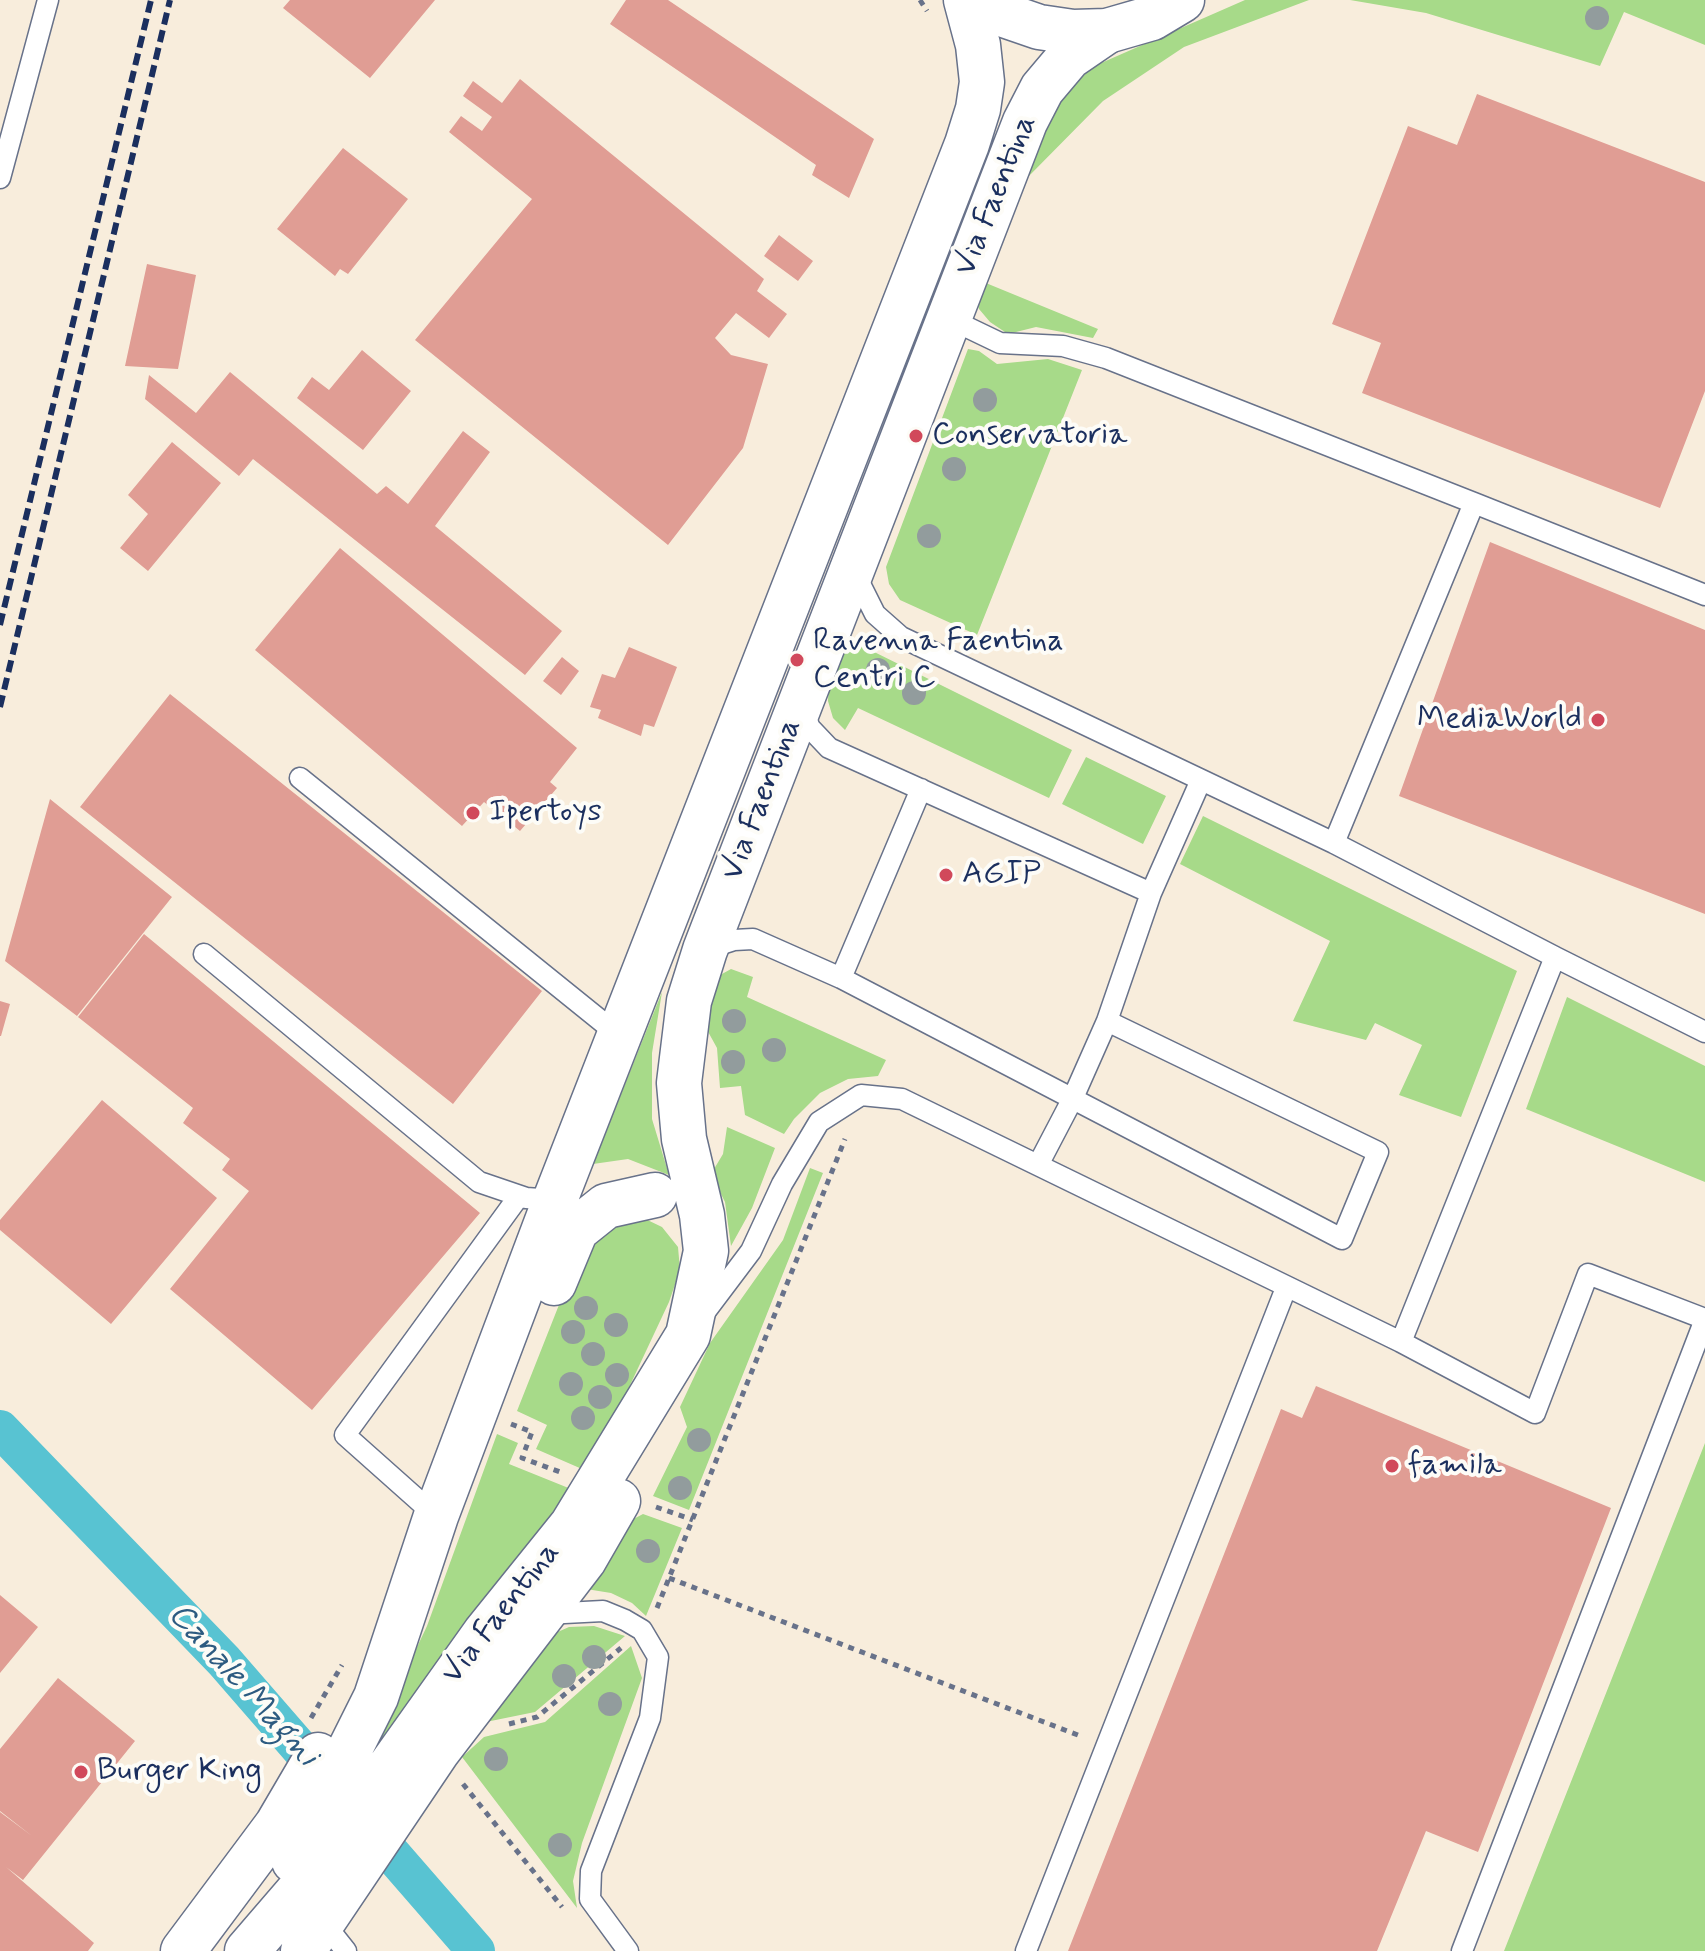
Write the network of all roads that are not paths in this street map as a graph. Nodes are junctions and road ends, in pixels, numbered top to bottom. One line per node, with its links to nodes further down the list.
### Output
1 (48, 0): 6 (lane)
2 (966, 0): 23 (main road, Via Faentina)
3 (980, 0): 5 (main road)
4 (1182, 0): 5 (main road)
5 (1107, 31): 7 (main road, Via Faentina)
6 (0, 178)
7 (948, 318): 8 (lane); 9 (main road, Via Faentina)
8 (1474, 503): 10 (lane); 15 (lane)
9 (852, 569): 11 (main road, Via Faentina); 13 (lane)
10 (1705, 595)
11 (800, 704): 14 (lane); 17 (main road, Via Faentina)
12 (300, 778): 23 (lane)
13 (1201, 780): 15 (lane); 16 (lane)
14 (921, 789): 16 (lane); 20 (lane)
15 (1334, 843): 19 (lane)
16 (1151, 893): 21 (lane)
17 (705, 950): 20 (lane); 28 (main road, Via Faentina)
18 (204, 954): 27 (lane)
19 (1555, 957): 22 (lane); 32 (lane)
20 (841, 978): 24 (lane)
21 (1107, 1021): 24 (lane); 24 (lane)
22 (1705, 1032)
23 (621, 1037): 27 (main road, Via Faentina)
24 (1072, 1100): 25 (lane)
25 (1038, 1165): 29 (lane); 31 (lane)
26 (655, 1195): 27 (main road); 28 (main road); 33 (main road)
27 (537, 1198): 33 (main road, Via Faentina); 34 (lane)
28 (706, 1251): 31 (main road, Via Faentina)
29 (1286, 1288): 32 (lane); 42 (lane)
30 (1704, 1320): 32 (lane); 43 (lane)
31 (688, 1335): 35 (main road); 36 (main road, Via Faentina)
32 (1401, 1342)
33 (501, 1344): 34 (main road, Via Faentina)
34 (436, 1516): 37 (main road, Via Faentina)
35 (545, 1614): 36 (main road); 41 (lane)
36 (413, 1767): 37 (main road, Via Faentina)
37 (315, 1896): 38 (main road); 39 (main road, Via Faentina); 40 (main road, Via Faentina)
38 (183, 1951)
39 (232, 1951)
40 (247, 1951)
41 (628, 1951)
42 (1026, 1951)
43 (1462, 1951)

